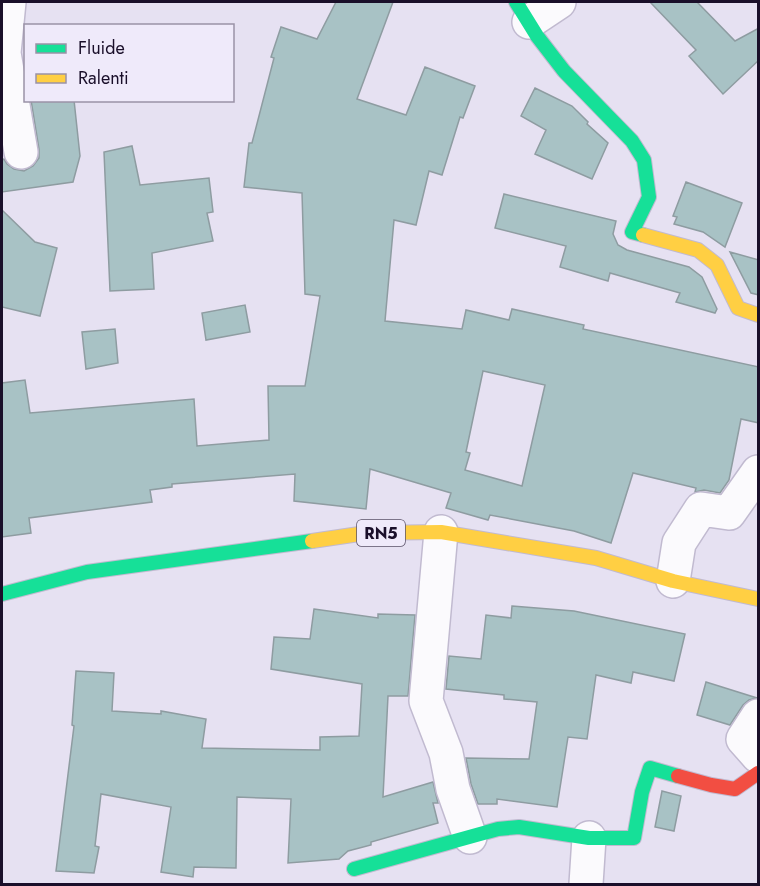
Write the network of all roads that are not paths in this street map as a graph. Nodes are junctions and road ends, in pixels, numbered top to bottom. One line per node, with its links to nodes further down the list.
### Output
1 (9, 2): 4 (street)
2 (559, 2): 3 (street)
3 (522, 12): 5 (main road)
4 (21, 152)
5 (759, 315)
6 (759, 472): 8 (street)
7 (441, 532): 8 (main road, RN5); 9 (main road, RN5); 14 (street)
8 (673, 581): 10 (main road, RN5)
9 (2, 594)
10 (759, 599)
11 (759, 716): 12 (street)
12 (759, 756)
13 (759, 773): 15 (main road)
14 (470, 837): 15 (main road); 16 (main road)
15 (589, 838): 17 (street)
16 (354, 869)
17 (586, 885)

